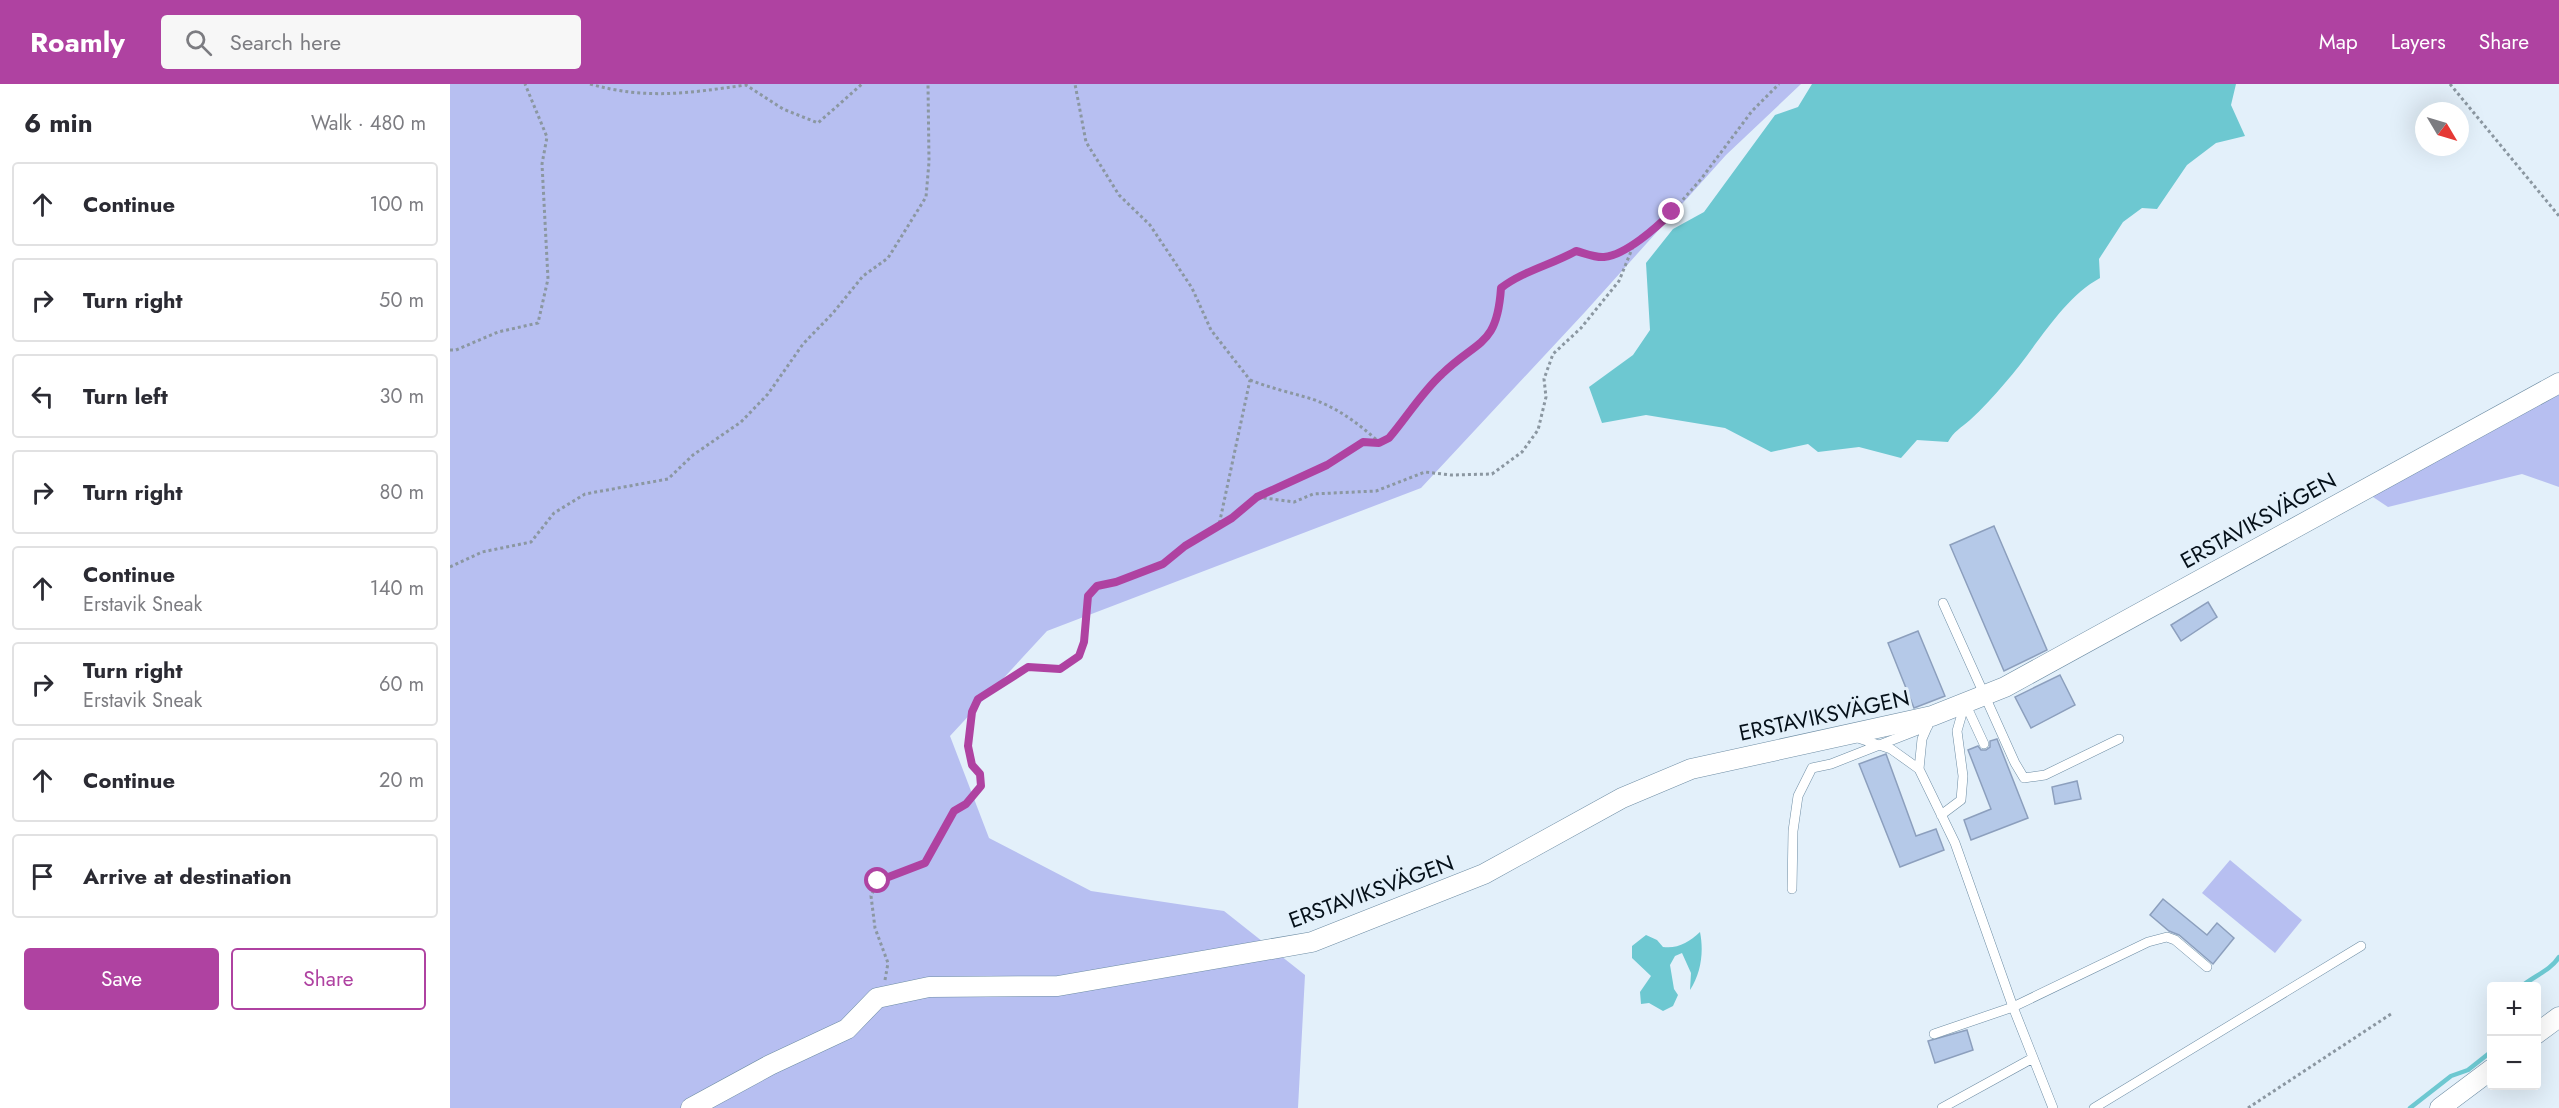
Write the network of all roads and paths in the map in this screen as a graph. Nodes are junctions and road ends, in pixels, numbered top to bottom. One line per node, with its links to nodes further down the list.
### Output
1 (525, 84): 10 (path)
2 (590, 84): 3 (path)
3 (862, 84)
4 (928, 84): 16 (path)
5 (1075, 84): 11 (path)
6 (1779, 84): 9 (path)
7 (2450, 84): 8 (path)
8 (2559, 216)
9 (1634, 244): 13 (path); 14 (path)
10 (450, 350)
11 (1250, 380): 13 (path); 15 (path)
12 (2559, 383): 18 (street, ERSTAVIKSVÄGEN)
13 (1379, 443): 14 (path)
14 (1257, 497): 15 (path)
15 (1218, 525): 30 (path)
16 (450, 567)
17 (1943, 603): 18 (lane)
18 (1986, 695): 19 (street, ERSTAVIKSVÄGEN); 22 (lane)
19 (1965, 703): 20 (street, ERSTAVIKSVÄGEN); 23 (lane); 26 (lane)
20 (1930, 721): 21 (street, ERSTAVIKSVÄGEN); 24 (lane); 25 (lane)
21 (1847, 734): 24 (lane); 30 (street, ERSTAVIKSVÄGEN)
22 (2119, 739)
23 (1984, 744)
24 (1883, 745): 25 (lane); 27 (lane)
25 (1919, 769): 26 (lane)
26 (1941, 815): 31 (lane)
27 (1792, 889)
28 (2361, 946): 41 (lane)
29 (2207, 968): 31 (lane)
30 (877, 998): 38 (street)
31 (2013, 1007): 35 (lane); 36 (lane)
32 (2391, 1014): 42 (path)
33 (2559, 1017): 34 (street)
34 (2541, 1030)
35 (1934, 1034)
36 (2033, 1058): 39 (lane); 40 (lane)
37 (2487, 1073): 43 (street)
38 (692, 1108)
39 (1942, 1108)
40 (2053, 1108)
41 (2094, 1108)
42 (2247, 1108)
43 (2440, 1108)

